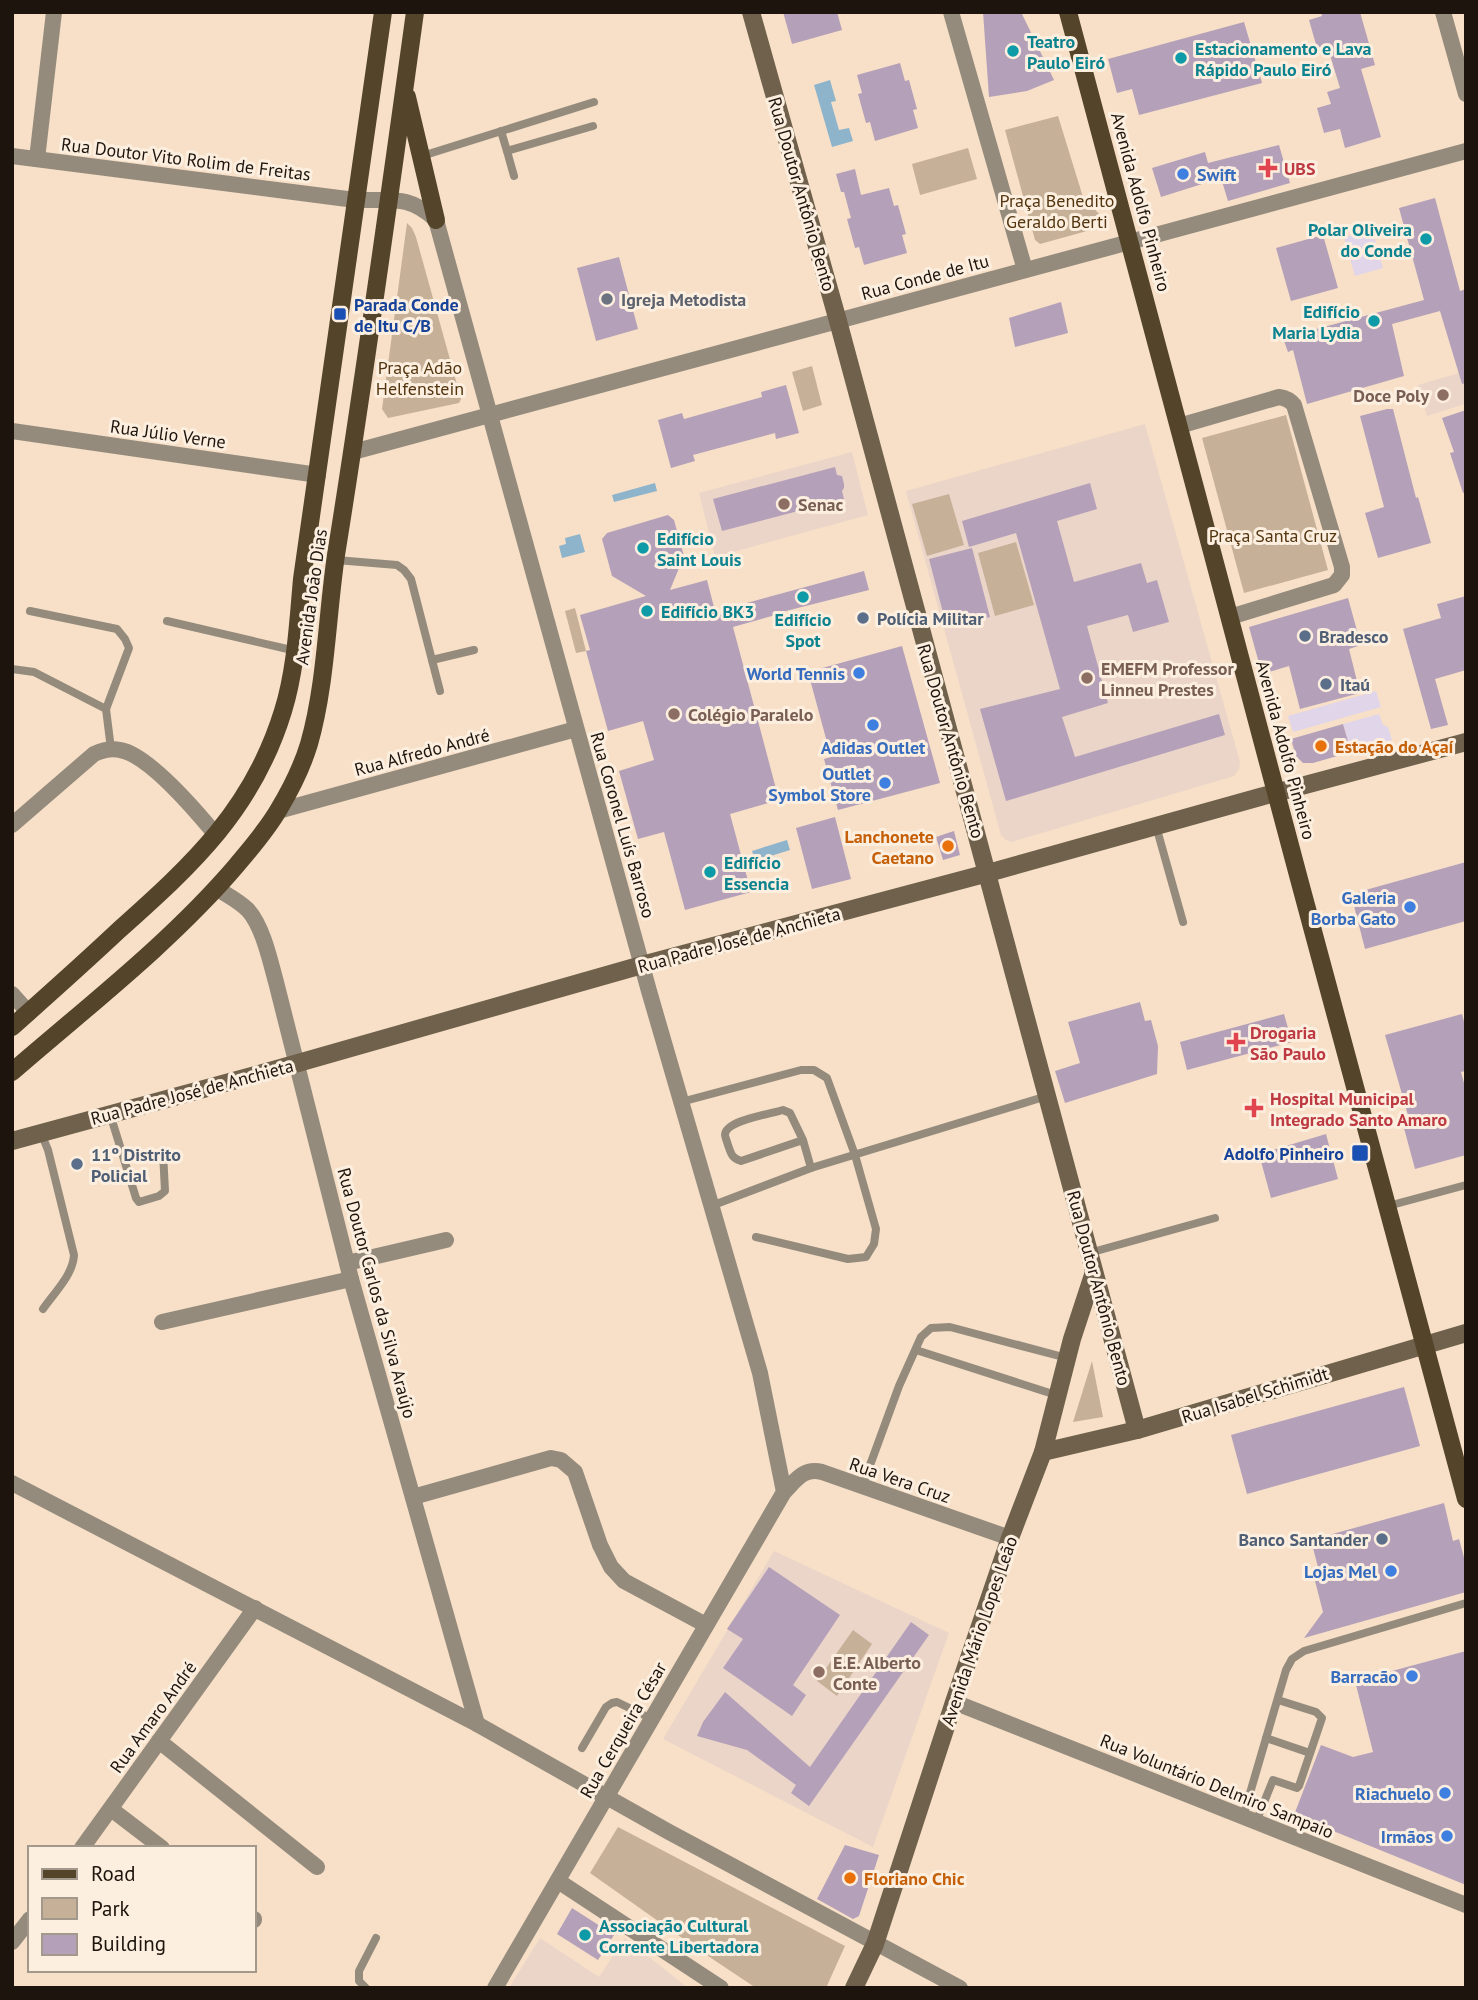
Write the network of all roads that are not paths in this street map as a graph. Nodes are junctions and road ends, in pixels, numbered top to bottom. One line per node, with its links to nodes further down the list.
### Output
1 (54, 12): 17 (street)
2 (383, 12): 19 (main road, Avenida João Dias)
3 (415, 12): 8 (main road, Avenida João Dias)
4 (751, 12): 24 (street, Rua Doutor Antônio Bento)
5 (951, 12): 23 (street)
6 (1068, 12): 22 (main road, Avenida Adolfo Pinheiro)
7 (1443, 12): 9 (street)
8 (405, 89): 16 (main road); 20 (main road, Avenida João Dias)
9 (1466, 94)
10 (594, 102): 12 (lane)
11 (593, 126): 14 (lane)
12 (501, 131): 14 (lane); 16 (lane)
13 (1466, 150): 22 (street, Rua Conde de Itu)
14 (507, 151): 18 (lane)
15 (12, 156): 17 (street, Rua Doutor Vito Rolim de Freitas)
16 (422, 156): 21 (main road)
17 (37, 159): 19 (street, Rua Doutor Vito Rolim de Freitas)
18 (514, 176)
19 (355, 200): 20 (street, Rua Doutor Vito Rolim de Freitas); 29 (main road, Avenida João Dias)
20 (389, 201): 21 (street); 28 (main road, Avenida João Dias)
21 (436, 220): 25 (street, Rua Coronel Luís Barroso)
22 (1131, 242): 23 (street, Rua Conde de Itu); 26 (main road, Avenida Adolfo Pinheiro)
23 (1024, 270): 24 (street, Rua Conde de Itu)
24 (838, 321): 25 (street, Rua Conde de Itu); 48 (street, Rua Doutor Antônio Bento)
25 (491, 415): 28 (street, Rua Conde de Itu); 40 (street, Rua Coronel Luís Barroso)
26 (1179, 425): 32 (main road, Avenida Adolfo Pinheiro); 32 (street)
27 (12, 432): 29 (street, Rua Júlio Verne)
28 (353, 452): 30 (main road, Avenida João Dias)
29 (318, 475): 35 (main road, Avenida João Dias)
30 (336, 560): 36 (lane); 44 (main road, Avenida João Dias)
31 (30, 611): 39 (lane)
32 (1230, 617): 43 (main road, Avenida Adolfo Pinheiro)
33 (167, 621): 35 (lane)
34 (474, 650): 36 (lane)
35 (296, 651): 47 (main road, Avenida João Dias)
36 (432, 660): 38 (lane)
37 (12, 669): 39 (lane)
38 (440, 691)
39 (106, 709): 42 (lane)
40 (576, 729): 44 (street, Rua Alfredo André); 51 (street, Rua Coronel Luís Barroso)
41 (1466, 742): 43 (street, Rua Padre José de Anchieta)
42 (111, 749): 45 (street); 47 (street)
43 (1276, 793): 46 (street, Rua Padre José de Anchieta); 68 (main road, Avenida Adolfo Pinheiro)
44 (278, 811): 49 (main road, Avenida João Dias)
45 (12, 825)
46 (1156, 826): 48 (street, Rua Padre José de Anchieta); 50 (lane)
47 (216, 835): 53 (main road, Avenida João Dias)
48 (988, 873): 51 (street, Rua Padre José de Anchieta); 57 (street, Rua Doutor Antônio Bento)
49 (216, 888): 55 (street, Rua Doutor Carlos da Silva Araújo); 56 (main road, Avenida João Dias)
50 (1183, 922)
51 (642, 965): 55 (street, Rua Padre José de Anchieta); 58 (street, Rua Coronel Luís Barroso)
52 (12, 994): 53 (street)
53 (29, 1013): 54 (main road, Avenida João Dias)
54 (12, 1027)
55 (297, 1063): 59 (street, Rua Padre José de Anchieta); 73 (street, Rua Doutor Carlos da Silva Araújo)
56 (12, 1072)
57 (1047, 1096): 64 (lane); 72 (street, Rua Doutor Antônio Bento)
58 (681, 1102): 64 (lane); 67 (street, Rua Coronel Luís Barroso)
59 (110, 1114): 60 (street, Rua Padre José de Anchieta); 63 (lane)
60 (41, 1133): 62 (street, Rua Padre José de Anchieta); 76 (lane)
61 (803, 1140): 61 (lane); 65 (lane)
62 (12, 1141)
63 (163, 1152)
64 (855, 1155): 65 (lane); 70 (lane)
65 (811, 1168): 67 (lane)
66 (1466, 1185): 68 (lane)
67 (711, 1206): 87 (street, Rua Coronel Luís Barroso)
68 (1388, 1206): 79 (main road, Avenida Adolfo Pinheiro)
69 (1214, 1218): 72 (lane)
70 (756, 1237)
71 (446, 1240): 73 (street)
72 (1089, 1253): 74 (street, Rua Doutor Antônio Bento)
73 (347, 1263): 75 (street, Rua Doutor Carlos da Silva Araújo)
74 (1094, 1272): 81 (street, Avenida Mário Lopes Leão); 83 (street, Rua Doutor Antônio Bento)
75 (351, 1279): 77 (street); 88 (street, Rua Doutor Carlos da Silva Araújo)
76 (43, 1309)
77 (162, 1322)
78 (1466, 1333): 79 (street, Rua Isabel Schimidt)
79 (1425, 1344): 83 (street, Rua Isabel Schimidt); 89 (main road, Avenida Adolfo Pinheiro)
80 (916, 1349): 81 (lane); 82 (lane); 86 (lane)
81 (1067, 1357): 82 (street, Avenida Mário Lopes Leão)
82 (1056, 1395): 84 (street, Avenida Mário Lopes Leão)
83 (1137, 1430): 84 (street, Rua Isabel Schimidt)
84 (1042, 1452): 90 (street, Avenida Mário Lopes Leão)
85 (12, 1483): 92 (street)
86 (862, 1487): 87 (street, Rua Vera Cruz); 90 (street, Rua Vera Cruz)
87 (783, 1492): 93 (street, Rua Cerqueira César)
88 (413, 1497): 93 (street); 97 (street, Rua Doutor Carlos da Silva Araújo)
89 (1466, 1499)
90 (1010, 1538): 95 (street, Avenida Mário Lopes Leão)
91 (1466, 1603): 94 (lane)
92 (255, 1608): 97 (street); 99 (street, Rua Amaro André)
93 (706, 1625): 96 (street, Rua Cerqueira César)
94 (1278, 1700): 98 (lane); 101 (lane)
95 (954, 1702): 106 (street, Rua Voluntário Delmiro Sampaio); 115 (street, Avenida Mário Lopes Leão)
96 (652, 1719): 100 (lane); 104 (street, Rua Cerqueira César)
97 (477, 1724): 104 (street)
98 (1266, 1738): 101 (lane); 102 (lane)
99 (159, 1741): 105 (street, Rua Amaro André); 109 (street)
100 (582, 1748)
101 (1310, 1753): 103 (lane)
102 (1256, 1775): 103 (lane); 106 (lane)
103 (1273, 1780): 106 (lane)
104 (606, 1797): 110 (street, Rua Cerqueira César); 115 (street)
105 (111, 1809): 107 (street, Rua Amaro André); 108 (street)
106 (1250, 1819): 111 (street, Rua Voluntário Delmiro Sampaio)
107 (83, 1846)
108 (159, 1846)
109 (317, 1867)
110 (558, 1881): 117 (street, Rua Cerqueira César); 118 (street)
111 (1466, 1905)
112 (28, 1922): 114 (street)
113 (376, 1938): 116 (lane)
114 (12, 1942)
115 (875, 1944): 119 (street, Avenida Mário Lopes Leão); 120 (street)
116 (366, 1988)
117 (495, 1988)
118 (721, 1988)
119 (854, 1988)
120 (960, 1988)

